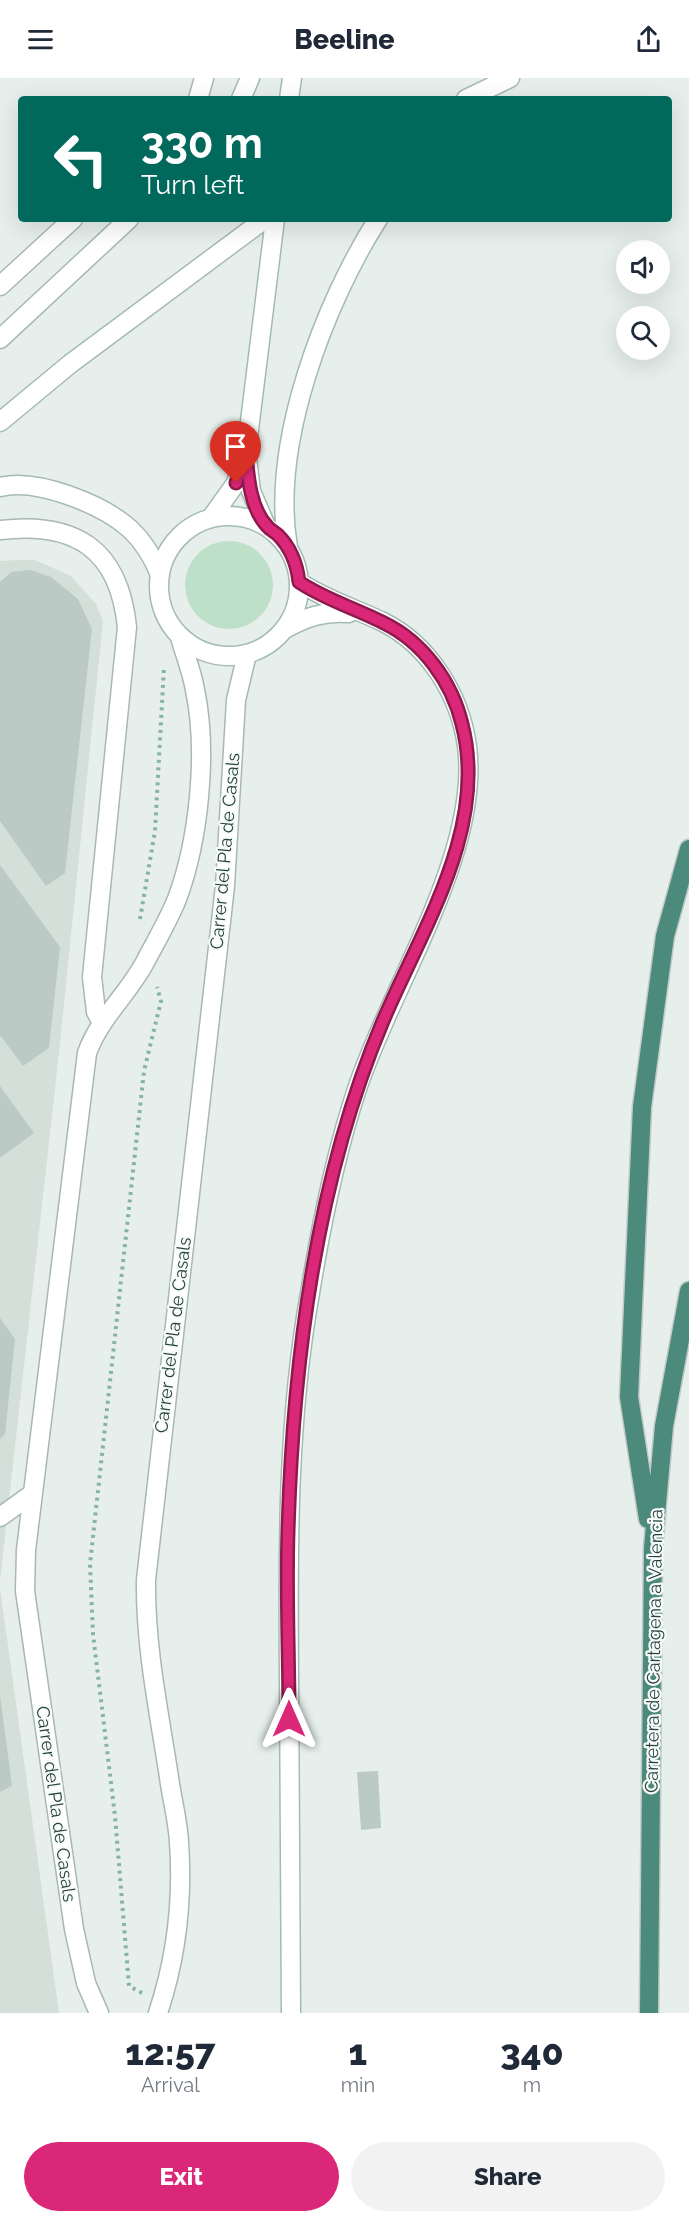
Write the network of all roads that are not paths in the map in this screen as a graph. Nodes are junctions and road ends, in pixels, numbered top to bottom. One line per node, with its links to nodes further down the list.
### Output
1 (204, 78): 5 (main road)
2 (250, 78): 6 (main road)
3 (292, 78): 7 (main road)
4 (507, 79): 8 (main road); 9 (main road)
5 (199, 96)
6 (242, 96)
7 (289, 96)
8 (472, 96)
9 (486, 96)
10 (70, 222): 15 (main road)
11 (126, 222): 16 (main road)
12 (275, 222): 18 (main road)
13 (376, 222): 23 (main road)
14 (258, 224): 17 (main road)
15 (0, 286)
16 (0, 339)
17 (0, 422)
18 (246, 454): 20 (main road); 21 (main road)
19 (0, 487): 24 (main road)
20 (211, 518): 21 (main road); 24 (main road)
21 (266, 526): 23 (main road)
22 (0, 530): 31 (main road)
23 (288, 548): 25 (main road)
24 (160, 575): 28 (main road)
25 (299, 582): 26 (main road); 27 (main road)
26 (360, 614): 27 (main road); 38 (main road)
27 (285, 629): 29 (main road)
28 (180, 637): 29 (main road); 31 (main road, Carrer del Pla de Casals)
29 (247, 654): 36 (main road, Carrer del Pla de Casals)
30 (689, 849): 35 (highway)
31 (102, 1023): 33 (main road, Carrer del Pla de Casals)
32 (689, 1291): 35 (highway, Carretera de Cartagena a Valencia)
33 (32, 1494): 34 (main road); 37 (main road, Carrer del Pla de Casals)
34 (0, 1517)
35 (653, 1548): 39 (highway, Carretera de Cartagena a Valencia)
36 (161, 2005)
37 (99, 2013)
38 (291, 2013)
39 (649, 2013)

